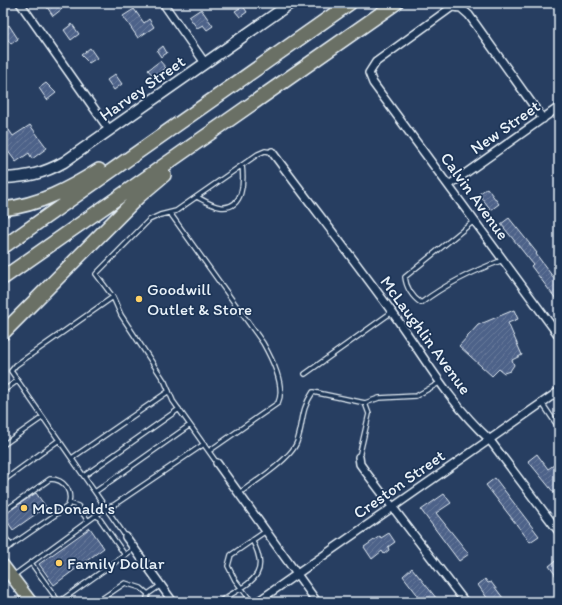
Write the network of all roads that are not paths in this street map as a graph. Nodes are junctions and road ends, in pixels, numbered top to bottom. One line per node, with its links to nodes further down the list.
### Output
1 (20, 3): 11 (street)
2 (163, 3): 6 (street)
3 (291, 3): 6 (street, Harvey Street)
4 (350, 3): 7 (highway)
5 (396, 3): 10 (highway)
6 (205, 63): 11 (street, Harvey Street)
7 (211, 101): 17 (highway); 20 (highway)
8 (559, 107): 9 (street, New Street)
9 (543, 119): 15 (street, New Street); 15 (street, Calvin Avenue)
10 (226, 123): 22 (highway); 25 (highway)
11 (110, 131): 14 (street, Harvey Street)
12 (272, 152): 13 (lane); 24 (street, McLaughlin Avenue)
13 (242, 165): 16 (lane); 16 (lane)
14 (3, 178)
15 (449, 185): 19 (street, Calvin Avenue)
16 (197, 197): 18 (lane)
17 (3, 209)
18 (170, 212): 23 (lane); 43 (lane)
19 (475, 220): 21 (street, Calvin Avenue); 21 (lane)
20 (3, 247)
21 (503, 260): 26 (street, Calvin Avenue)
22 (3, 278)
23 (113, 297): 28 (lane); 30 (lane)
24 (392, 312): 27 (lane); 29 (street, McLaughlin Avenue)
25 (3, 333)
26 (559, 336)
27 (305, 374)
28 (17, 381): 32 (lane); 36 (lane)
29 (441, 382): 33 (lane); 39 (street, McLaughlin Avenue)
30 (168, 390): 35 (lane); 45 (lane)
31 (559, 391): 34 (street, Creston Street)
32 (3, 392)
33 (365, 403): 44 (lane); 50 (lane)
34 (542, 403): 38 (lane); 39 (street, Creston Street)
35 (179, 409): 37 (lane); 47 (lane)
36 (43, 417): 40 (lane); 42 (lane)
37 (190, 425): 41 (lane); 49 (lane)
38 (559, 428)
39 (490, 439): 52 (street, Creston Street); 58 (street, McLaughlin Avenue)
40 (59, 440): 45 (lane); 48 (lane)
41 (204, 444): 43 (lane); 53 (lane)
42 (3, 445)
43 (209, 451): 46 (lane)
44 (359, 457): 52 (street)
45 (72, 458): 47 (lane)
46 (218, 463): 50 (street)
47 (84, 476): 49 (lane)
48 (3, 481)
49 (95, 492): 53 (lane)
50 (239, 493): 57 (street)
51 (69, 503): 54 (lane); 56 (lane); 62 (lane)
52 (392, 506): 68 (street, Creston Street); 81 (street)
53 (106, 508): 55 (lane); 60 (lane)
54 (3, 512)
55 (97, 515): 56 (lane); 65 (lane)
56 (88, 521): 66 (lane)
57 (266, 531): 61 (lane); 68 (street)
58 (559, 532)
59 (3, 534): 62 (lane)
60 (126, 537): 63 (street)
61 (252, 540): 70 (lane); 70 (lane)
62 (11, 546): 64 (lane)
63 (135, 548): 65 (lane); 69 (street)
64 (3, 551)
65 (124, 556): 73 (lane)
66 (31, 563): 67 (lane); 73 (lane)
67 (7, 573): 72 (main road)
68 (296, 574): 79 (street, Creston Street); 80 (street)
69 (161, 585): 71 (lane); 76 (street)
70 (240, 588): 77 (lane); 78 (lane)
71 (148, 594): 74 (lane); 75 (lane)
72 (31, 602)
73 (59, 602)
74 (97, 602)
75 (146, 602)
76 (173, 602)
77 (219, 602)
78 (252, 602)
79 (257, 602)
80 (317, 602)
81 (465, 602)

